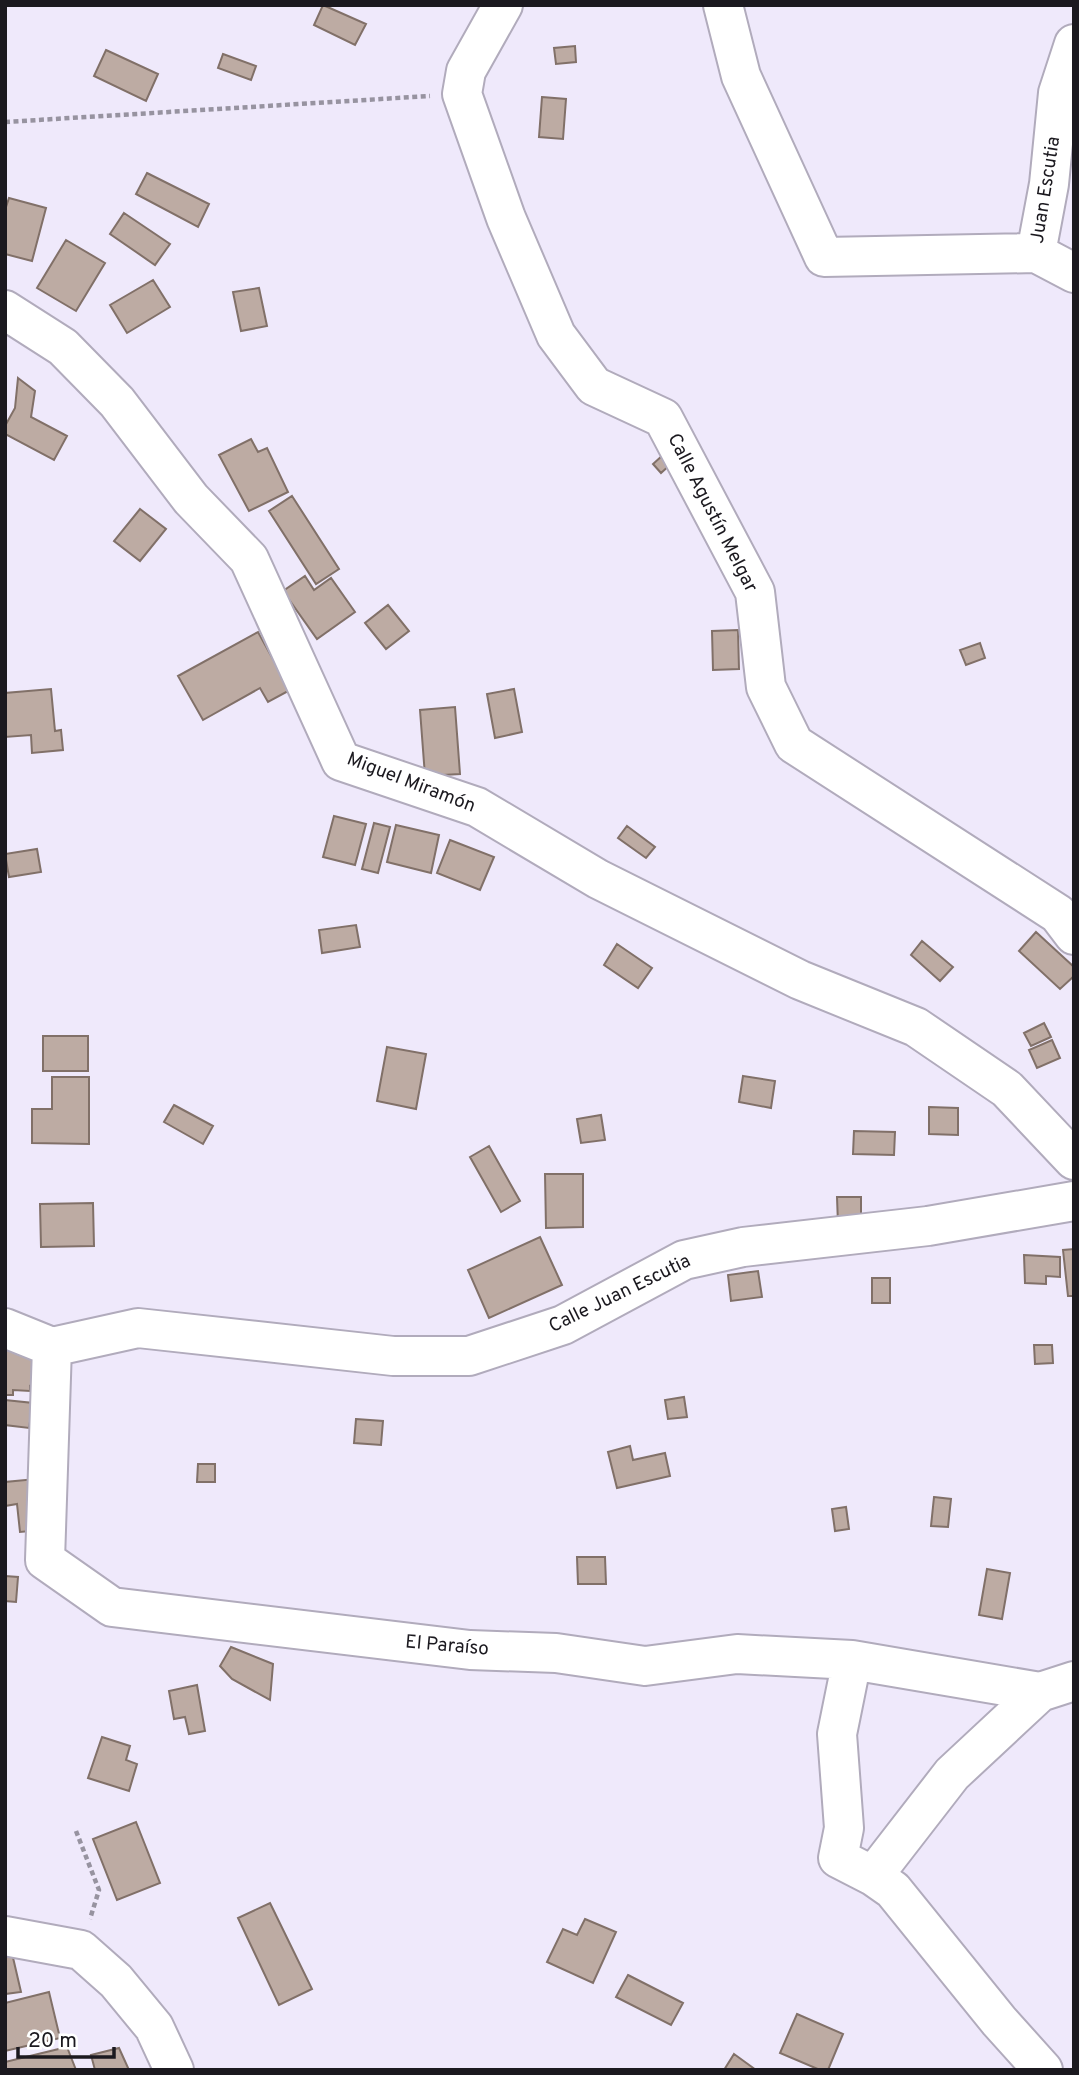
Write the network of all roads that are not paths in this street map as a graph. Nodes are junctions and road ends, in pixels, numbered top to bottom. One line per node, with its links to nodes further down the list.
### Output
1 (503, 5): 7 (street, Calle Agustín Melgar)
2 (723, 5): 4 (street)
3 (1074, 44): 4 (street, Juan Escutia)
4 (1036, 253): 5 (street, Juan Escutia)
5 (1074, 273)
6 (5, 310): 8 (street, Miguel Miramón)
7 (1074, 935)
8 (1074, 1160)
9 (1074, 1201): 11 (street, Calle Juan Escutia)
10 (5, 1328): 11 (street)
11 (52, 1347): 12 (street, El Paraíso)
12 (852, 1660): 13 (street, El Paraíso); 14 (street)
13 (1057, 1686): 14 (street)
14 (873, 1876): 17 (street)
15 (5, 1936): 16 (street)
16 (174, 2070)
17 (1043, 2070)

